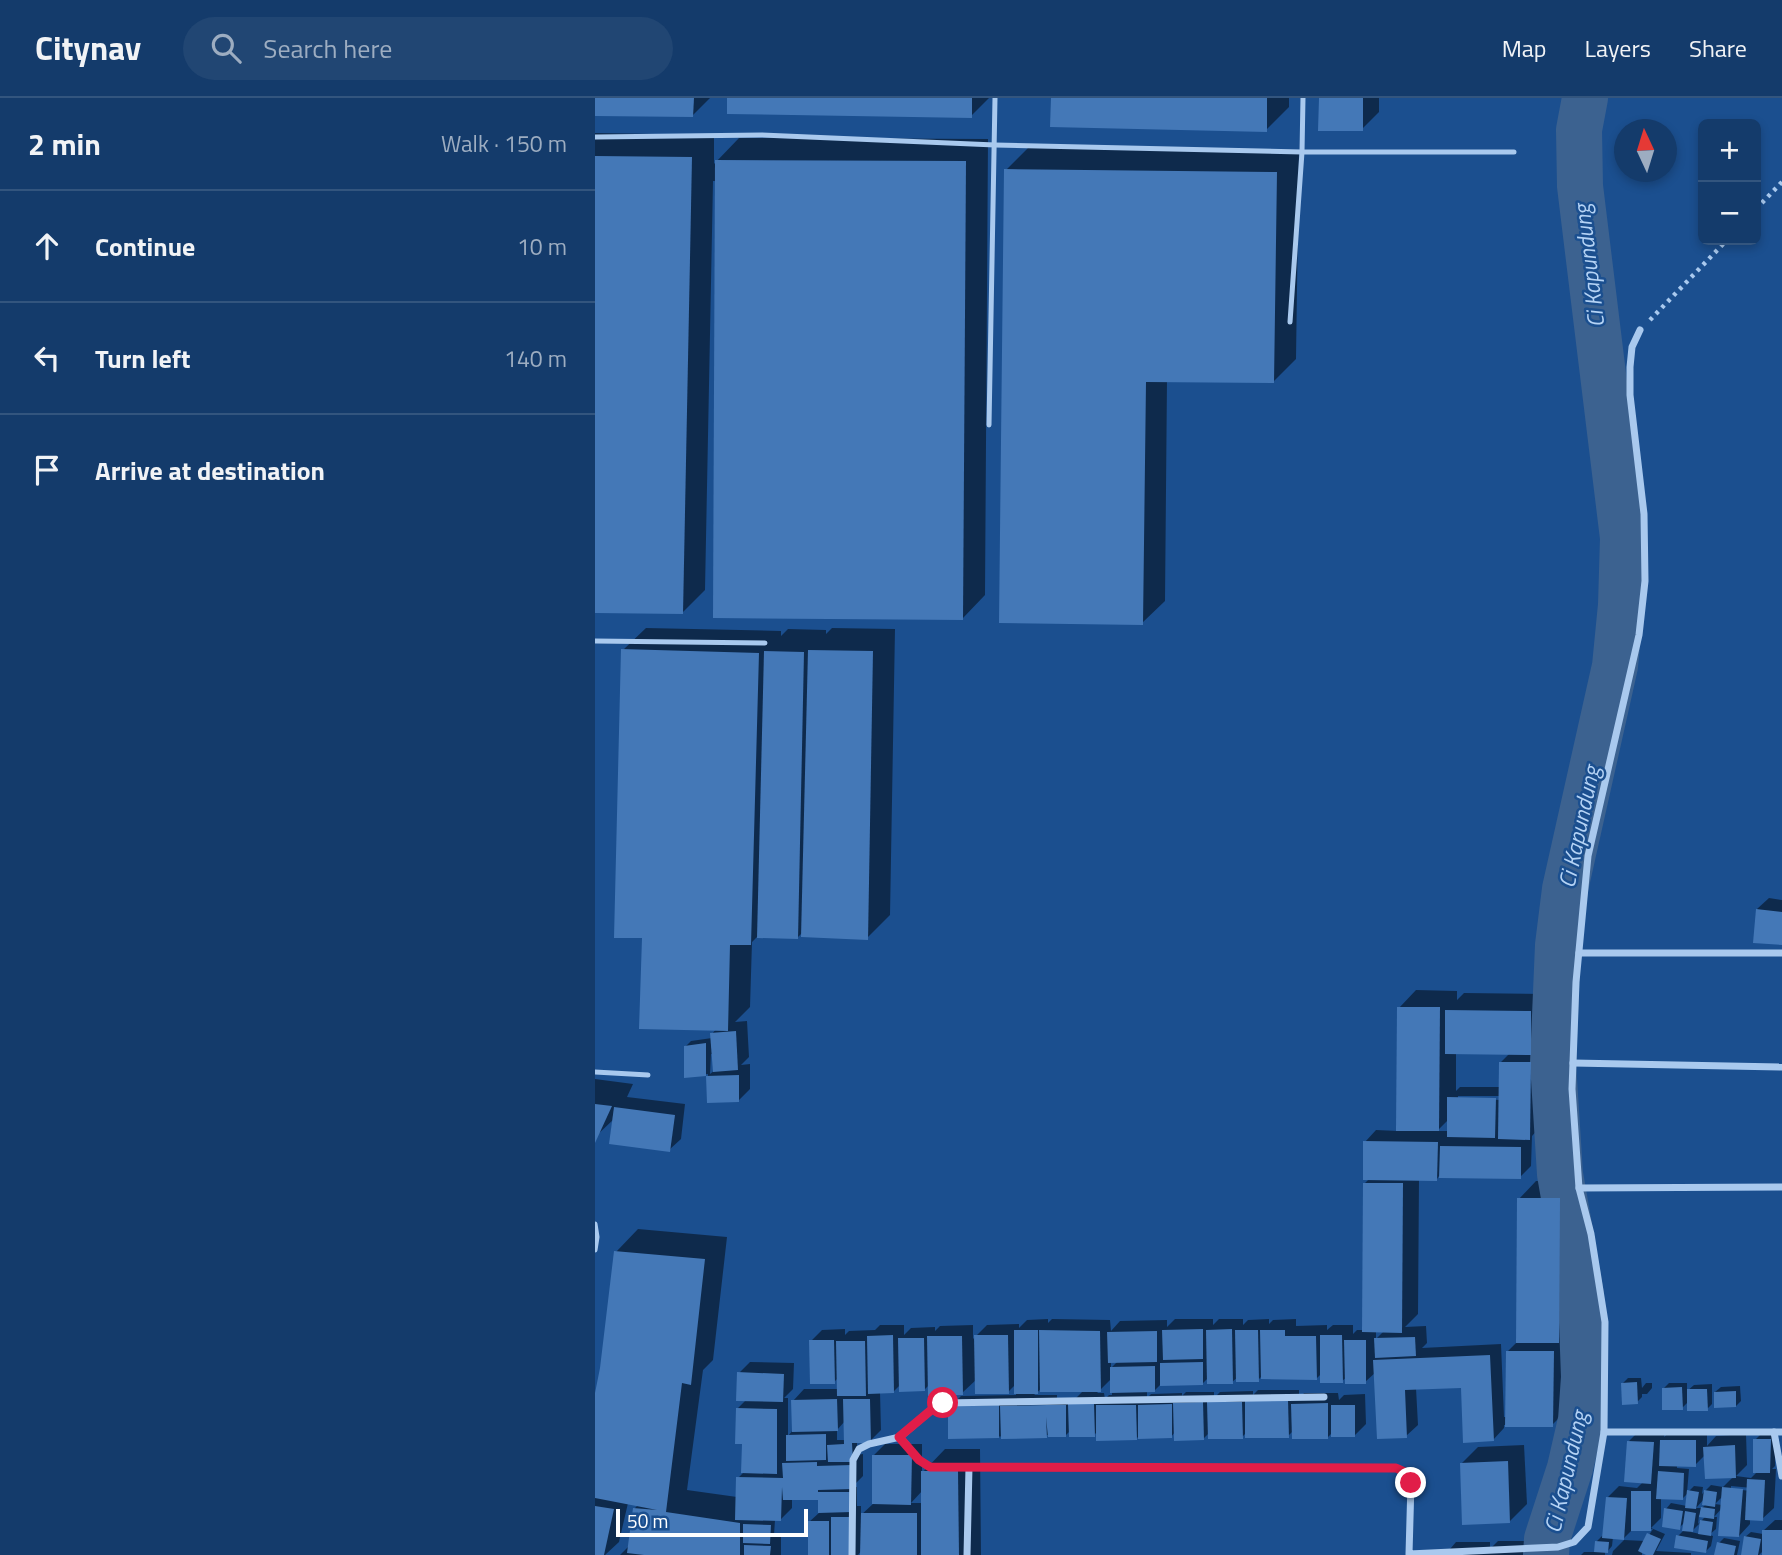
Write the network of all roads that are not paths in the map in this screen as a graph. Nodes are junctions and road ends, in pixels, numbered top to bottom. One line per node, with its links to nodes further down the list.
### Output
1 (995, 98): 4 (lane)
2 (1303, 98): 5 (lane)
3 (595, 137): 4 (lane)
4 (995, 145): 5 (lane); 9 (lane)
5 (1303, 152): 6 (lane); 7 (lane)
6 (1514, 152)
7 (1290, 322)
8 (1640, 330): 12 (street)
9 (989, 425)
10 (595, 641): 11 (lane)
11 (765, 643)
12 (1579, 953): 13 (street); 14 (street)
13 (1782, 953)
14 (1573, 1063): 15 (street); 19 (street)
15 (1782, 1067)
16 (595, 1072): 17 (lane)
17 (648, 1075)
18 (1782, 1187): 19 (street)
19 (1579, 1188): 23 (street)
20 (595, 1224): 21 (lane)
21 (595, 1250)
22 (1324, 1397): 25 (street)
23 (1604, 1432): 24 (street); 28 (street)
24 (1778, 1432): 27 (street)
25 (899, 1437): 26 (street); 29 (street)
26 (969, 1467): 28 (street); 30 (street)
27 (1782, 1476)
28 (1409, 1554)
29 (852, 1555)
30 (967, 1555)

